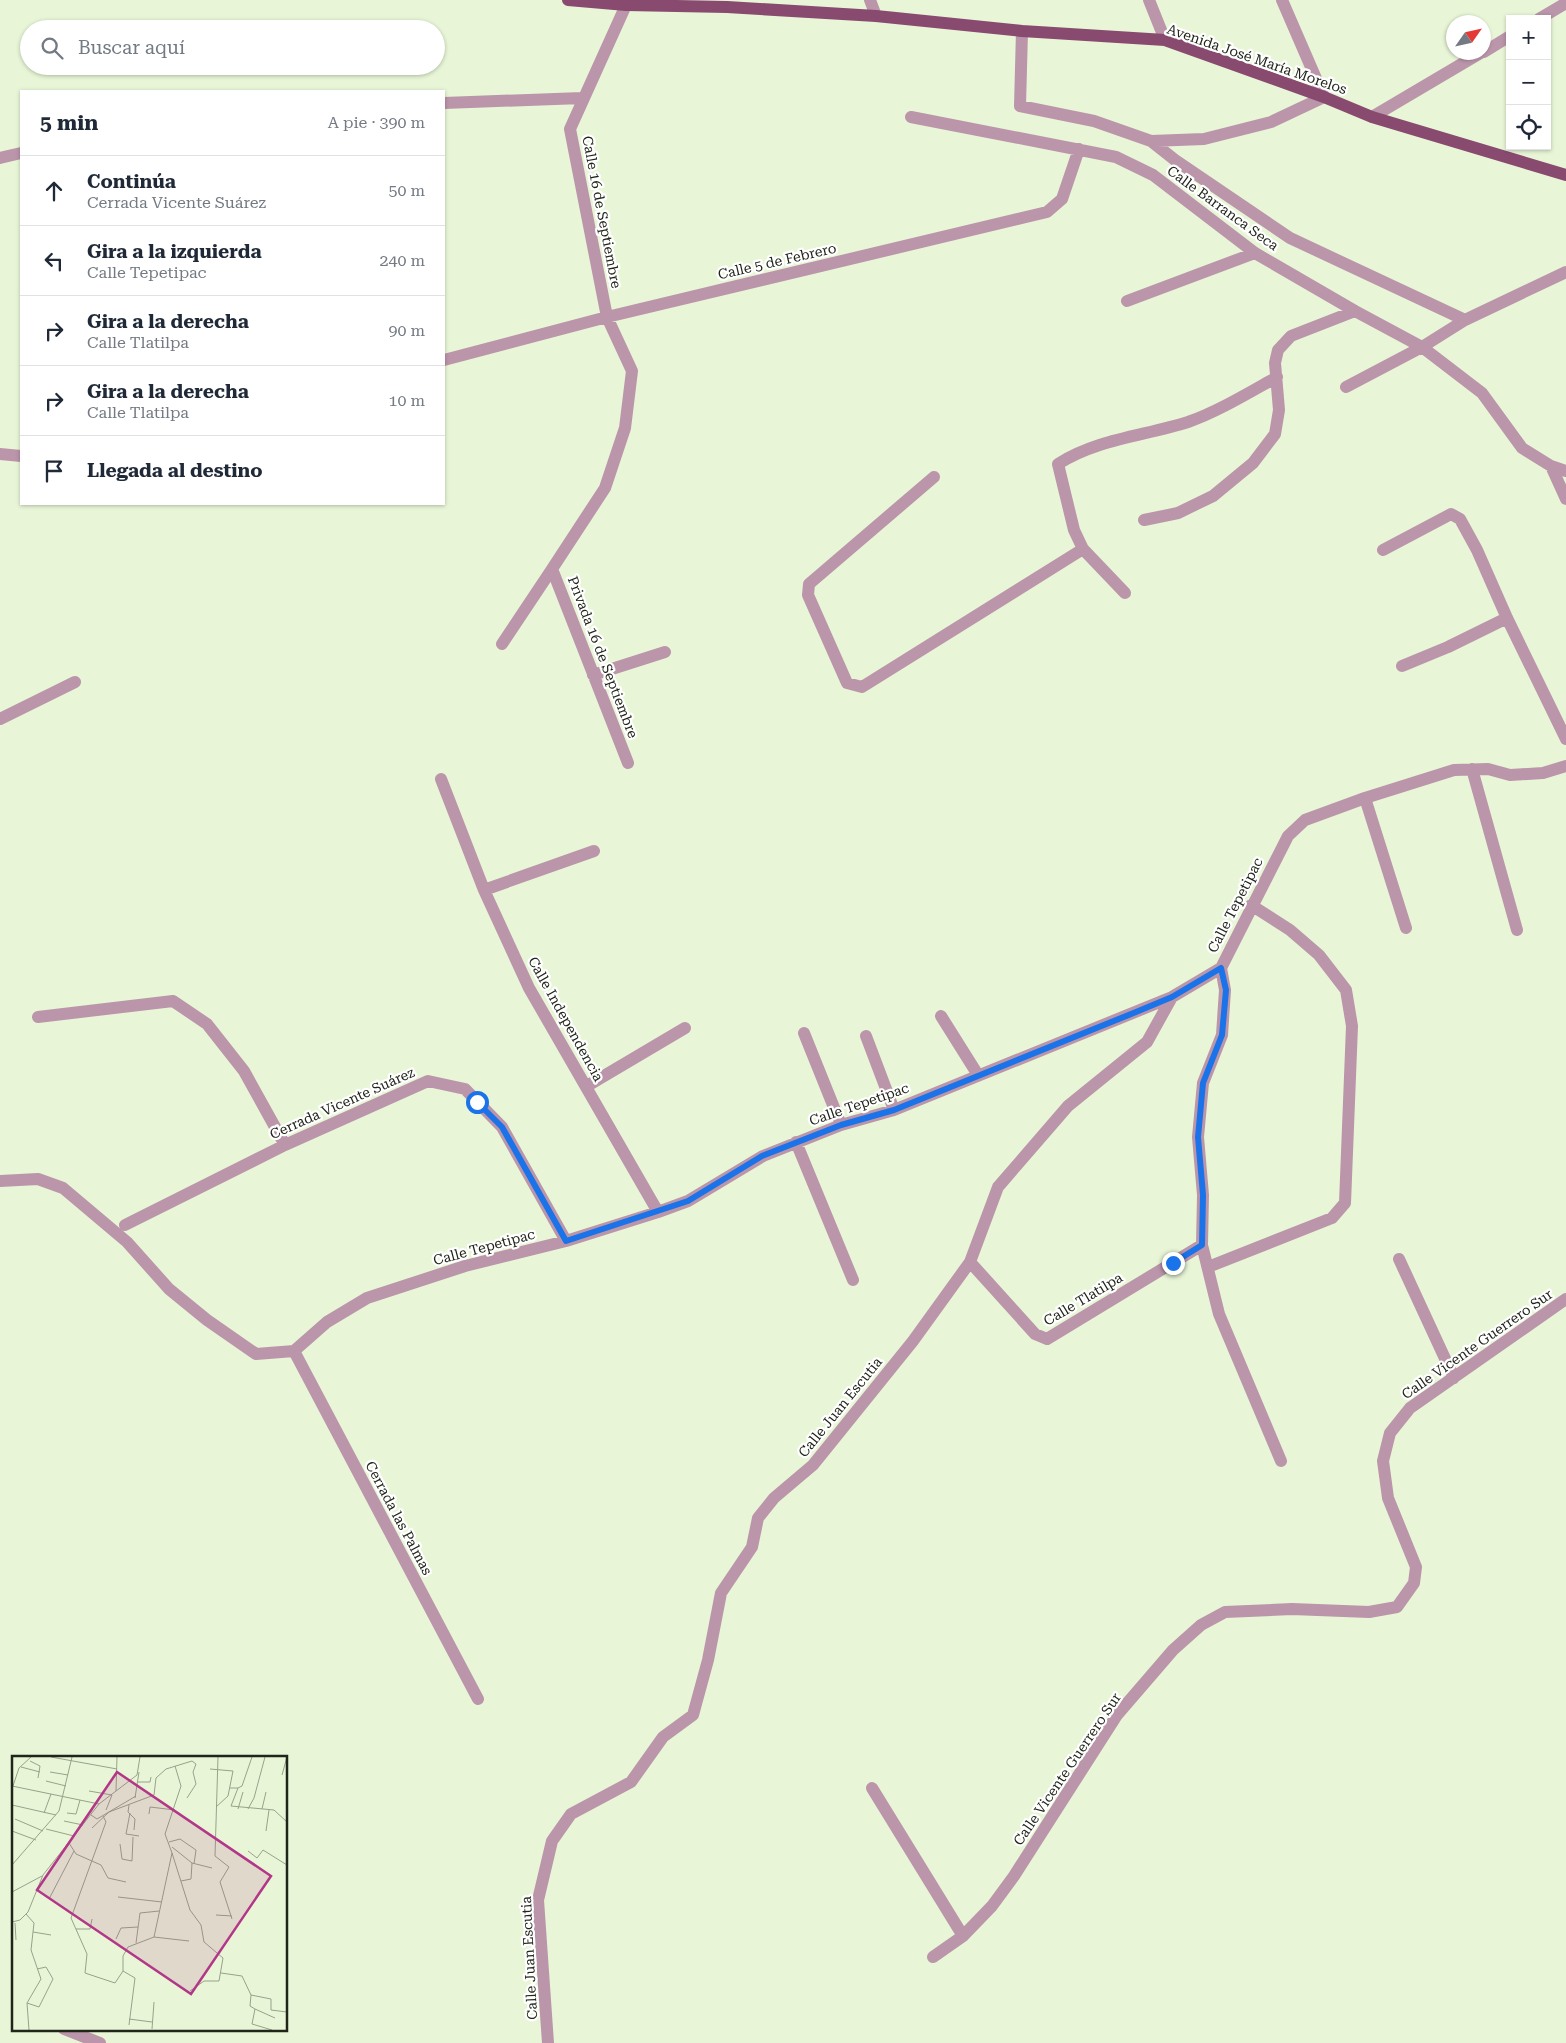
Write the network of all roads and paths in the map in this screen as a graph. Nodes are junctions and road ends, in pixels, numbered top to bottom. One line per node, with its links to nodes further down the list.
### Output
1 (568, 0): 7 (main road, Avenida José María Morelos)
2 (870, 0): 9 (street)
3 (1150, 0): 12 (street)
4 (1282, 0): 15 (street)
5 (1566, 3): 8 (street)
6 (726, 4): 7 (main road, Avenida José María Morelos); 9 (main road, Avenida José María Morelos)
7 (626, 5): 16 (street, Calle 16 de Septiembre)
8 (1546, 15)
9 (876, 16): 10 (main road, Avenida José María Morelos)
10 (1022, 31): 12 (main road, Avenida José María Morelos); 20 (street)
11 (1506, 38): 13 (street)
12 (1166, 40): 15 (main road, Avenida José María Morelos)
13 (1491, 47)
14 (1470, 60): 19 (street)
15 (1324, 97): 19 (main road, Avenida José María Morelos); 20 (street)
16 (582, 98): 17 (street); 29 (street, Calle 16 de Septiembre)
17 (445, 103)
18 (911, 117): 21 (street, Calle Barranca Seca)
19 (1372, 118): 24 (main road, Avenida José María Morelos)
20 (1151, 141): 30 (street)
21 (1079, 149): 25 (street, Calle Barranca Seca); 29 (street, Calle 5 de Febrero)
22 (20, 153): 23 (street)
23 (0, 158)
24 (1566, 175)
25 (1255, 252): 27 (street); 28 (street, Calle Barranca Seca)
26 (1566, 272): 30 (street)
27 (1127, 301)
28 (1355, 311): 31 (street, Calle Barranca Seca); 33 (street)
29 (607, 317): 32 (street, Calle 5 de Febrero); 44 (street, Privada 16 de Septiembre)
30 (1465, 320): 31 (street)
31 (1422, 347): 34 (street); 37 (street, Calle Barranca Seca)
32 (445, 360)
33 (1277, 377): 41 (street); 42 (street)
34 (1346, 387)
35 (0, 454): 36 (street)
36 (20, 456)
37 (1551, 466): 38 (street); 40 (street)
38 (1566, 471)
39 (934, 477): 42 (street)
40 (1566, 499)
41 (1144, 520)
42 (1083, 549): 45 (street)
43 (1383, 550): 46 (street)
44 (552, 569): 47 (street); 50 (street, Privada 16 de Septiembre)
45 (1125, 593)
46 (1507, 618): 49 (street); 53 (street)
47 (502, 644)
48 (665, 652): 50 (street)
49 (1402, 666)
50 (593, 675): 54 (street, Privada 16 de Septiembre)
51 (75, 682): 52 (street)
52 (0, 719)
53 (1566, 739)
54 (628, 763)
55 (1566, 766): 56 (street, Calle Tepetipac)
56 (1472, 769): 58 (street, Calle Tepetipac); 63 (street)
57 (441, 779): 60 (street, Calle Independencia)
58 (1365, 798): 61 (street, Calle Tepetipac); 62 (street)
59 (594, 851): 60 (street)
60 (484, 890): 72 (street, Calle Independencia)
61 (1251, 906): 64 (street, Calle Tepetipac); 84 (street)
62 (1406, 928)
63 (1517, 930)
64 (1221, 968): 65 (street, Calle Tepetipac); 81 (street)
65 (1172, 997): 71 (street, Calle Tepetipac); 83 (street, Calle Juan Escutia)
66 (941, 1016): 71 (street)
67 (38, 1017): 76 (street)
68 (685, 1028): 72 (street)
69 (804, 1034): 74 (street)
70 (866, 1036): 73 (street)
71 (978, 1075): 73 (street, Calle Tepetipac)
72 (587, 1086): 78 (street, Calle Independencia)
73 (894, 1110): 74 (street, Calle Tepetipac)
74 (841, 1125): 75 (street, Calle Tepetipac)
75 (796, 1142): 78 (street, Calle Tepetipac); 85 (street)
76 (285, 1145): 79 (street, Cerrada Vicente Suárez); 80 (street, Cerrada Vicente Suárez)
77 (0, 1181): 87 (street)
78 (658, 1212): 80 (street, Calle Tepetipac)
79 (125, 1225)
80 (566, 1241): 87 (street, Calle Tepetipac)
81 (1202, 1245): 83 (street, Calle Tlatilpa); 84 (street)
82 (1399, 1259): 88 (street)
83 (970, 1262): 96 (street, Calle Juan Escutia)
84 (1208, 1267): 89 (street)
85 (853, 1280)
86 (1566, 1299): 88 (street, Calle Vicente Guerrero Sur)
87 (294, 1351): 90 (street, Cerrada las Palmas)
88 (1454, 1378): 92 (street, Calle Vicente Guerrero Sur)
89 (1281, 1461)
90 (478, 1699)
91 (872, 1788): 92 (street)
92 (962, 1936): 93 (street, Calle Vicente Guerrero Sur)
93 (934, 1957)
94 (67, 2030): 95 (street)
95 (100, 2043)
96 (548, 2043)

